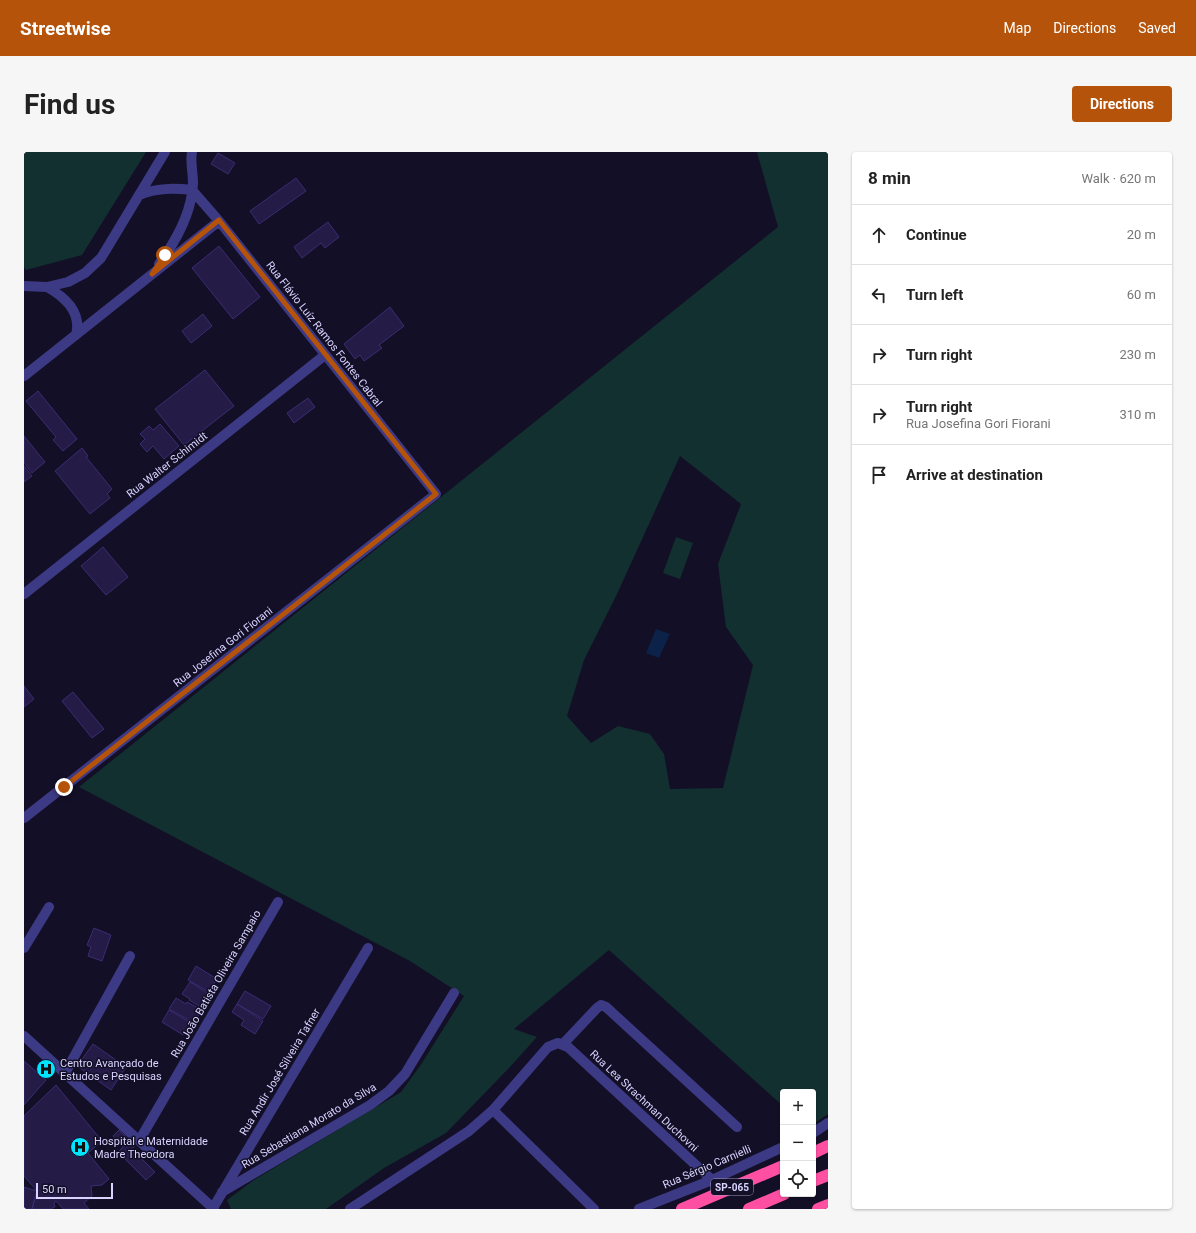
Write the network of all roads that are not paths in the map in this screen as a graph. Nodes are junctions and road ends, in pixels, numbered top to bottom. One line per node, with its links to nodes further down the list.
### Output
1 (165, 152): 4 (street)
2 (192, 152): 3 (street)
3 (192, 190): 4 (street); 5 (street, Rua Flávio Luíz Ramos Fontes Cabral); 6 (street)
4 (139, 194): 8 (street)
5 (219, 220): 6 (street); 10 (street, Rua Flávio Luíz Ramos Fontes Cabral)
6 (152, 274): 9 (street)
7 (24, 286): 8 (street)
8 (47, 287): 9 (street)
9 (76, 335): 11 (street)
10 (325, 355): 12 (street, Rua Flávio Luíz Ramos Fontes Cabral); 13 (street, Rua Walter Schimidt)
11 (24, 376)
12 (436, 494): 14 (street, Rua Josefina Gori Fiorani)
13 (24, 594)
14 (24, 818)
15 (278, 902): 28 (street, Rua João Batista Oliveira Sampaio)
16 (50, 907): 17 (street)
17 (24, 948)
18 (368, 948): 36 (street, Rua Andir José Silveira Tafner)
19 (130, 956): 23 (street)
20 (454, 993): 36 (street, Rua Sebastiana Morato da Silva)
21 (24, 1036): 23 (street)
22 (561, 1044): 24 (street); 26 (street); 34 (street, Rua Lea Strachman Duchovni)
23 (65, 1073): 28 (street)
24 (493, 1110): 40 (street); 41 (street)
25 (828, 1123): 27 (street)
26 (737, 1128)
27 (816, 1131)
28 (139, 1141): 39 (street)
29 (828, 1146): 31 (highway)
30 (780, 1148): 34 (street, Rua Sérgio Carnielli)
31 (816, 1152)
32 (780, 1167): 43 (highway, SP-065)
33 (828, 1174): 35 (highway)
34 (712, 1180): 42 (street, Rua Sérgio Carnielli)
35 (816, 1180)
36 (222, 1192): 39 (street, Rua Andir José Silveira Tafner)
37 (780, 1196): 44 (highway, SP-065)
38 (828, 1205): 45 (highway)
39 (213, 1209)
40 (350, 1209)
41 (594, 1209)
42 (639, 1209)
43 (682, 1209)
44 (749, 1209)
45 (818, 1209)

